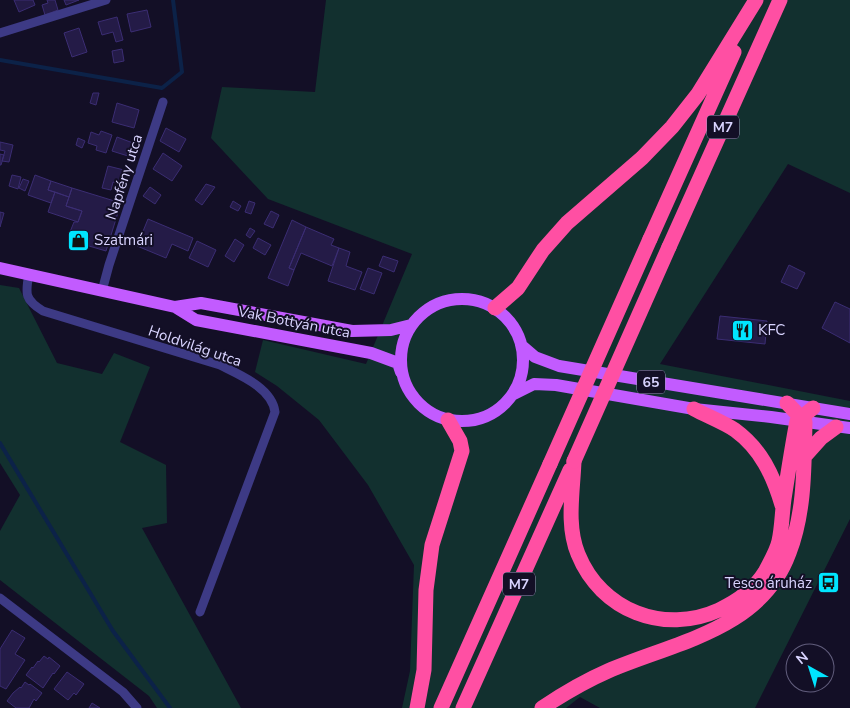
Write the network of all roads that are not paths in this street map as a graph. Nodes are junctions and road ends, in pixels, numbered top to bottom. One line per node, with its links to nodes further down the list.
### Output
1 (106, 0): 4 (street)
2 (756, 0): 10 (highway); 29 (highway, M7, bridge)
3 (778, 4): 23 (highway, M7, bridge)
4 (0, 33)
5 (163, 102): 8 (street, Napfény utca)
6 (0, 268): 7 (main road, Vak Bottyán utca / 65)
7 (29, 274): 8 (main road, Vak Bottyán utca / 65); 26 (street, Holdvilág utca)
8 (102, 291): 9 (main road, Vak Bottyán utca / 65)
9 (175, 307): 11 (main road, Vak Bottyán utca / 65); 13 (main road, Vak Bottyán utca / 65)
10 (495, 308): 11 (main road, 65); 12 (main road, 65)
11 (411, 325): 13 (main road, 65)
12 (522, 345): 14 (main road, 65); 15 (main road, 65)
13 (402, 374): 19 (main road, 65)
14 (512, 395): 17 (main road, 65); 19 (main road, 65)
15 (787, 404): 16 (main road, 65); 20 (highway)
16 (813, 408): 18 (main road, 65); 20 (highway)
17 (694, 409): 20 (main road, 65); 24 (highway)
18 (850, 414)
19 (448, 420): 28 (highway)
20 (801, 420): 21 (main road, 65); 22 (highway); 24 (highway)
21 (843, 427): 22 (highway)
22 (804, 458): 31 (highway)
23 (574, 460): 24 (highway); 30 (highway, M7)
24 (783, 508)
25 (0, 598): 27 (street)
26 (200, 612)
27 (137, 708)
28 (417, 708)
29 (441, 708)
30 (463, 708)
31 (542, 708)

